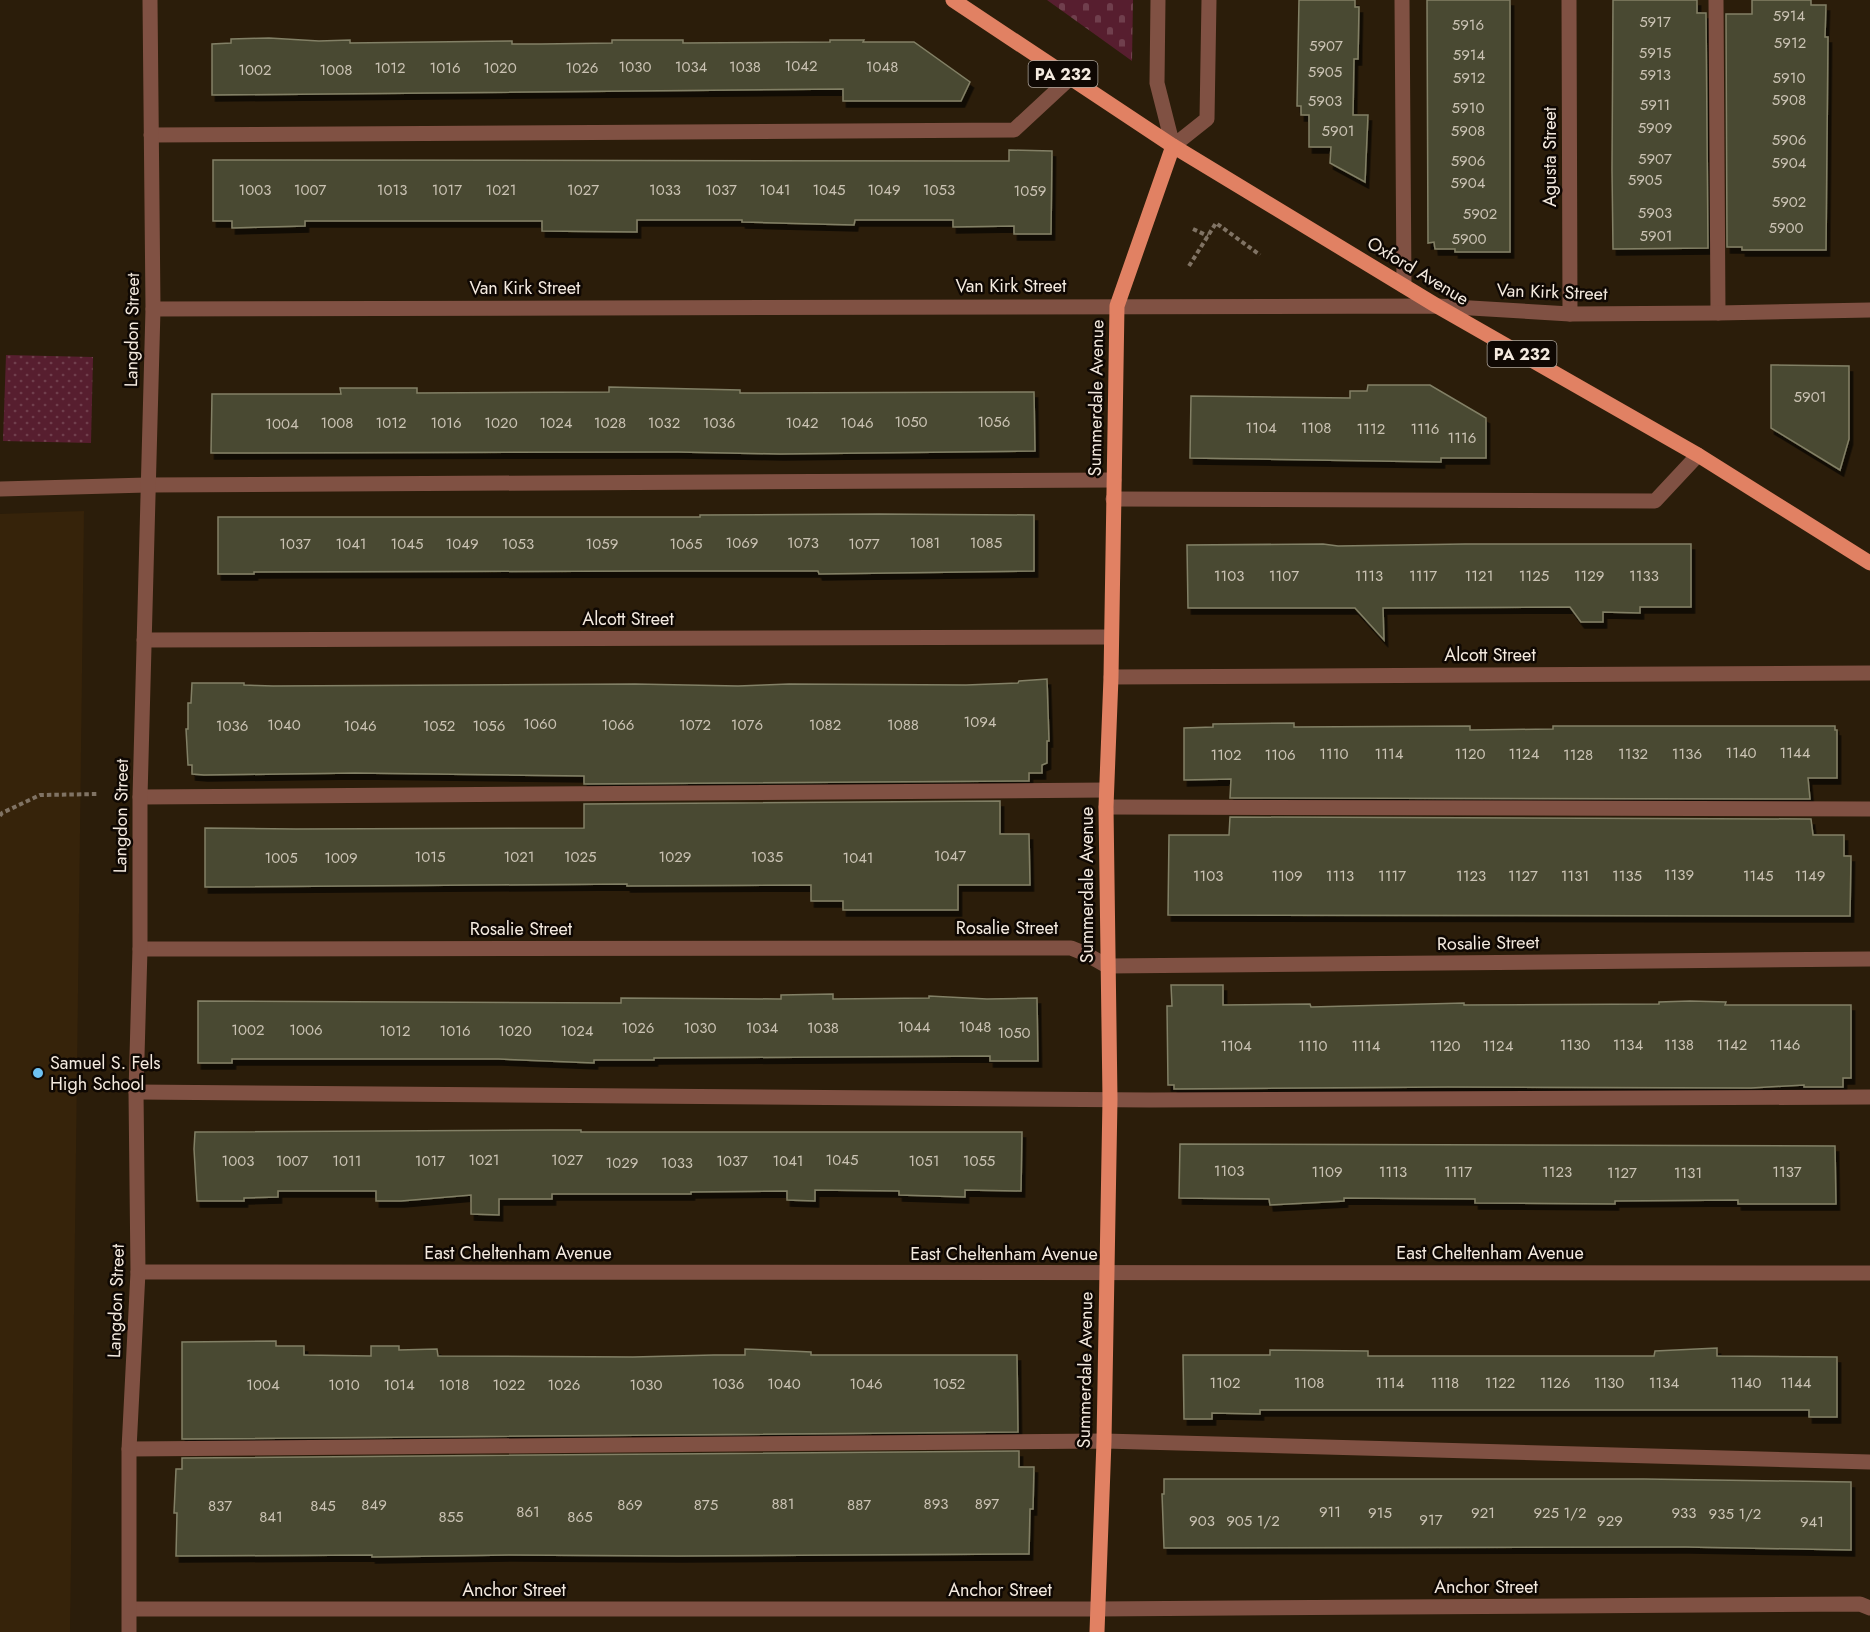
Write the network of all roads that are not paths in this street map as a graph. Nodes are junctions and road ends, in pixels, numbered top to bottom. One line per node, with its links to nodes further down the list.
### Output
1 (150, 0): 9 (street, Langdon Street)
2 (953, 0): 8 (main road, Oxford Avenue / PA 232)
3 (1158, 0): 10 (street)
4 (1209, 0): 10 (street)
5 (1402, 0): 11 (street)
6 (1569, 0): 17 (street, Agusta Street)
7 (1716, 0): 16 (street)
8 (1070, 79): 9 (street); 10 (main road, Oxford Avenue / PA 232)
9 (151, 135): 14 (street, Langdon Street)
10 (1173, 146): 11 (main road, Oxford Avenue / PA 232); 12 (main road, Summerdale Avenue)
11 (1404, 286): 13 (main road, Oxford Avenue / PA 232)
12 (1117, 306): 13 (street, Van Kirk Street); 14 (street, Van Kirk Street); 19 (main road, Summerdale Avenue)
13 (1437, 306): 17 (street, Van Kirk Street); 18 (main road, Oxford Avenue / PA 232)
14 (153, 309): 20 (street, Langdon Street)
15 (1870, 310): 16 (street, Van Kirk Street)
16 (1718, 313): 17 (street, Van Kirk Street)
17 (1570, 314)
18 (1698, 455): 22 (street); 23 (main road, Oxford Avenue / PA 232)
19 (1114, 480): 20 (street); 22 (main road, Summerdale Avenue)
20 (147, 485): 21 (street); 25 (street, Langdon Street)
21 (0, 489)
22 (1113, 499): 24 (main road, Summerdale Avenue)
23 (1870, 563)
24 (1111, 637): 25 (street, Alcott Street); 27 (main road, Summerdale Avenue)
25 (144, 640): 29 (street, Langdon Street)
26 (1870, 673): 27 (street, Alcott Street)
27 (1111, 677): 28 (main road, Summerdale Avenue)
28 (1106, 790): 29 (street); 30 (main road, Summerdale Avenue)
29 (140, 797): 32 (street, Langdon Street)
30 (1106, 807): 31 (street); 34 (main road, Summerdale Avenue)
31 (1870, 809)
32 (140, 949): 34 (street, Rosalie Street); 35 (street, Langdon Street)
33 (1870, 959): 34 (street, Rosalie Street)
34 (1107, 966): 37 (main road, Summerdale Avenue)
35 (136, 1092): 37 (street); 38 (street, Langdon Street)
36 (1870, 1097): 37 (street)
37 (1110, 1100): 39 (main road, Summerdale Avenue)
38 (138, 1272): 39 (street, East Cheltenham Avenue); 42 (street, Langdon Street)
39 (1107, 1273): 40 (street, East Cheltenham Avenue); 41 (main road, Summerdale Avenue)
40 (1870, 1273)
41 (1104, 1441): 42 (street); 43 (street); 46 (main road, Summerdale Avenue)
42 (129, 1449): 45 (street, Langdon Street)
43 (1870, 1462)
44 (1870, 1608): 46 (street, Anchor Street)
45 (130, 1609): 46 (street, Anchor Street); 47 (street, Langdon Street)
46 (1097, 1609): 48 (main road, Summerdale Avenue)
47 (129, 1632)
48 (1097, 1632)

